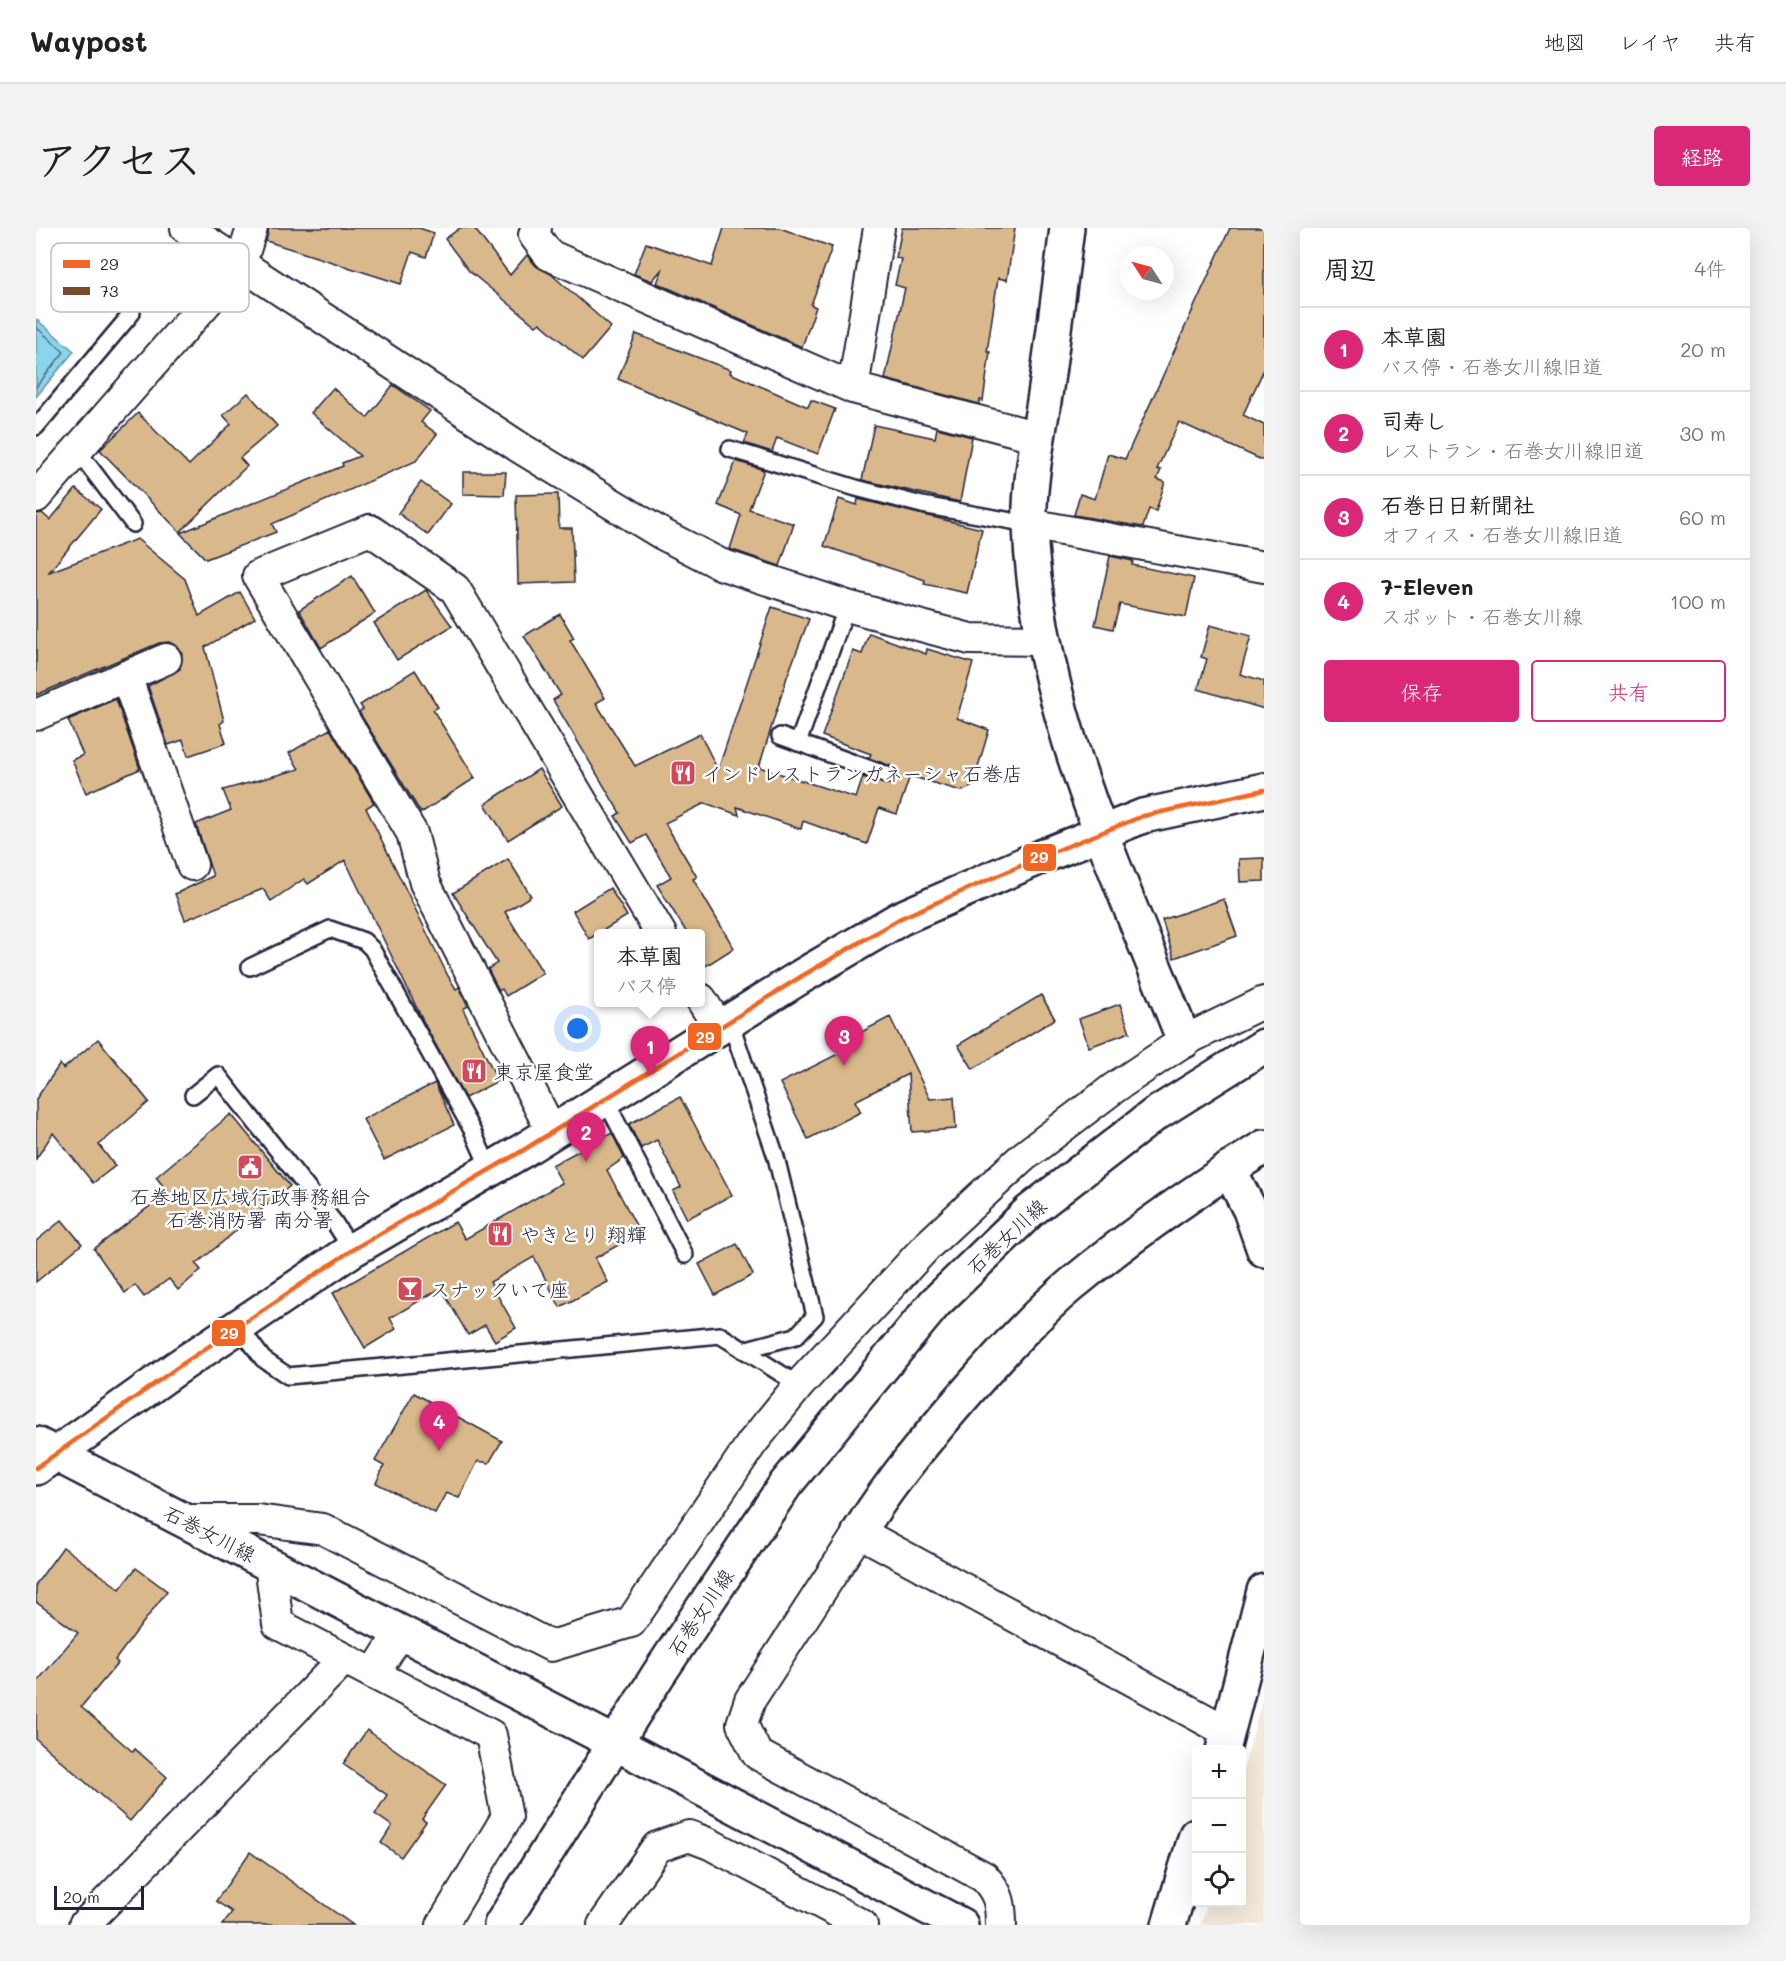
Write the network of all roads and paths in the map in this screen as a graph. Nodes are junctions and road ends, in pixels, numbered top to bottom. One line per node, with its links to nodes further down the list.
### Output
1 (186, 228): 6 (street)
2 (252, 228): 7 (street)
3 (536, 228): 11 (street)
4 (1067, 228): 13 (street)
5 (870, 231): 11 (street)
6 (210, 243)
7 (247, 243)
8 (249, 268): 20 (street)
9 (198, 312): 15 (street)
10 (132, 313): 12 (lane)
11 (853, 388): 13 (street)
12 (36, 427)
13 (1038, 437): 18 (street)
14 (730, 449): 18 (lane)
15 (77, 450): 16 (street); 17 (lane)
16 (36, 497)
17 (133, 524)
18 (1029, 524): 19 (street); 21 (street)
19 (1264, 567)
20 (847, 606): 21 (street); 26 (lane)
21 (1041, 640): 29 (street)
22 (166, 659): 23 (street)
23 (126, 676): 24 (street); 30 (street)
24 (36, 715)
25 (780, 736): 26 (lane)
26 (798, 742): 27 (lane)
27 (887, 775)
28 (1264, 790): 29 (street)
29 (1099, 833): 35 (street); 36 (street)
30 (192, 865)
31 (660, 929): 40 (street)
32 (250, 967): 43 (lane)
33 (1264, 1002): 36 (street)
34 (705, 1004): 35 (street)
35 (724, 1025): 39 (street); 48 (lane)
36 (1184, 1041): 49 (street)
37 (1264, 1046): 59 (street, 石巻女川線)
38 (193, 1095): 44 (lane)
39 (605, 1099): 40 (street); 46 (lane)
40 (552, 1132): 43 (street)
41 (1264, 1147): 42 (street)
42 (1229, 1169): 45 (street); 52 (street)
43 (490, 1170): 44 (street)
44 (352, 1250): 47 (street)
45 (1264, 1250)
46 (685, 1255)
47 (238, 1325): 48 (lane); 50 (street)
48 (743, 1350): 49 (lane)
49 (799, 1385): 51 (street)
50 (42, 1455): 51 (street, 石巻女川線)
51 (187, 1520): 53 (street, 石巻女川線)
52 (859, 1532): 58 (street); 67 (street)
53 (270, 1564): 55 (street, 石巻女川線); 56 (street)
54 (1264, 1591): 58 (street)
55 (401, 1632): 57 (street); 59 (street, 石巻女川線)
56 (344, 1659): 57 (street); 61 (street)
57 (374, 1674): 62 (street)
58 (1226, 1741)
59 (615, 1743): 63 (street); 66 (street)
60 (1192, 1851): 68 (street)
61 (84, 1925)
62 (442, 1925)
63 (501, 1925)
64 (603, 1925): 65 (street)
65 (862, 1925)
66 (961, 1925)
67 (1000, 1925)
68 (1169, 1925)

